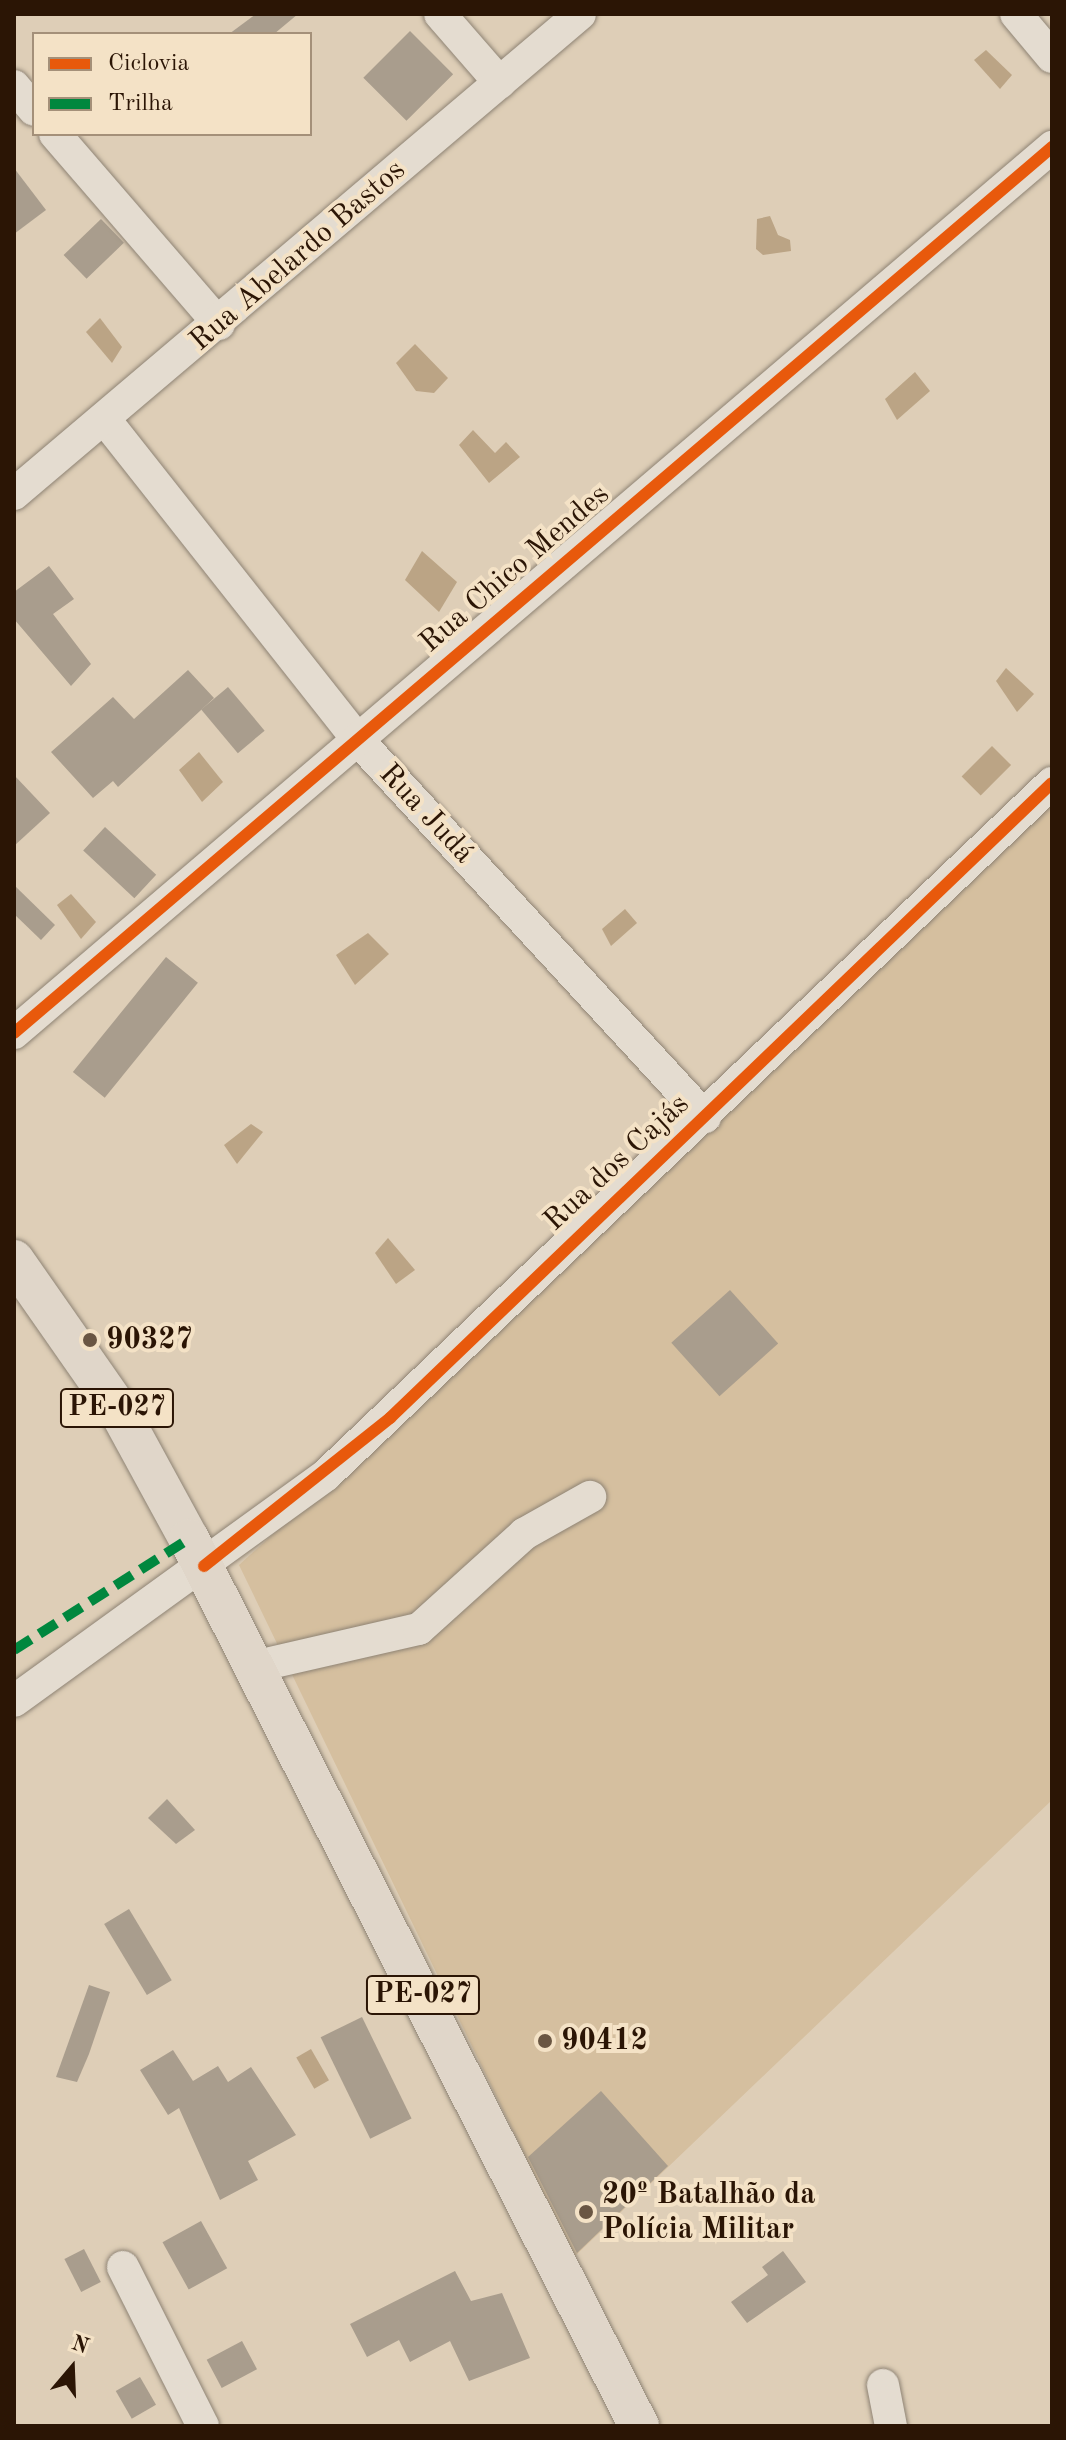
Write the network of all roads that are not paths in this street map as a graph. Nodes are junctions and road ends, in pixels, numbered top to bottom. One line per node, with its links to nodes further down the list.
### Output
1 (440, 14): 5 (street)
2 (580, 14): 5 (street, Rua Abelardo Bastos)
3 (1016, 14): 4 (street)
4 (1052, 57)
5 (500, 83): 10 (street, Rua Abelardo Bastos)
6 (14, 86): 7 (street)
7 (32, 108)
8 (57, 136): 10 (street)
9 (1052, 147): 13 (street, Rua Chico Mendes)
10 (219, 324): 11 (street, Rua Abelardo Bastos)
11 (106, 421): 12 (street, Rua Abelardo Bastos); 13 (street, Rua Judá)
12 (14, 494)
13 (357, 739): 15 (street, Rua Chico Mendes); 16 (street, Rua Judá)
14 (1052, 783): 16 (street, Rua dos Cajás)
15 (14, 1033)
16 (705, 1117): 19 (street, Rua dos Cajás)
17 (14, 1260): 19 (main road, PE-027)
18 (590, 1497): 20 (street)
19 (204, 1566): 20 (main road, PE-027); 21 (street, Rua dos Cajás)
20 (257, 1666): 25 (main road, PE-027)
21 (14, 1701)
22 (123, 2267): 24 (street)
23 (883, 2385): 26 (street)
24 (203, 2426)
25 (639, 2426)
26 (891, 2426)

